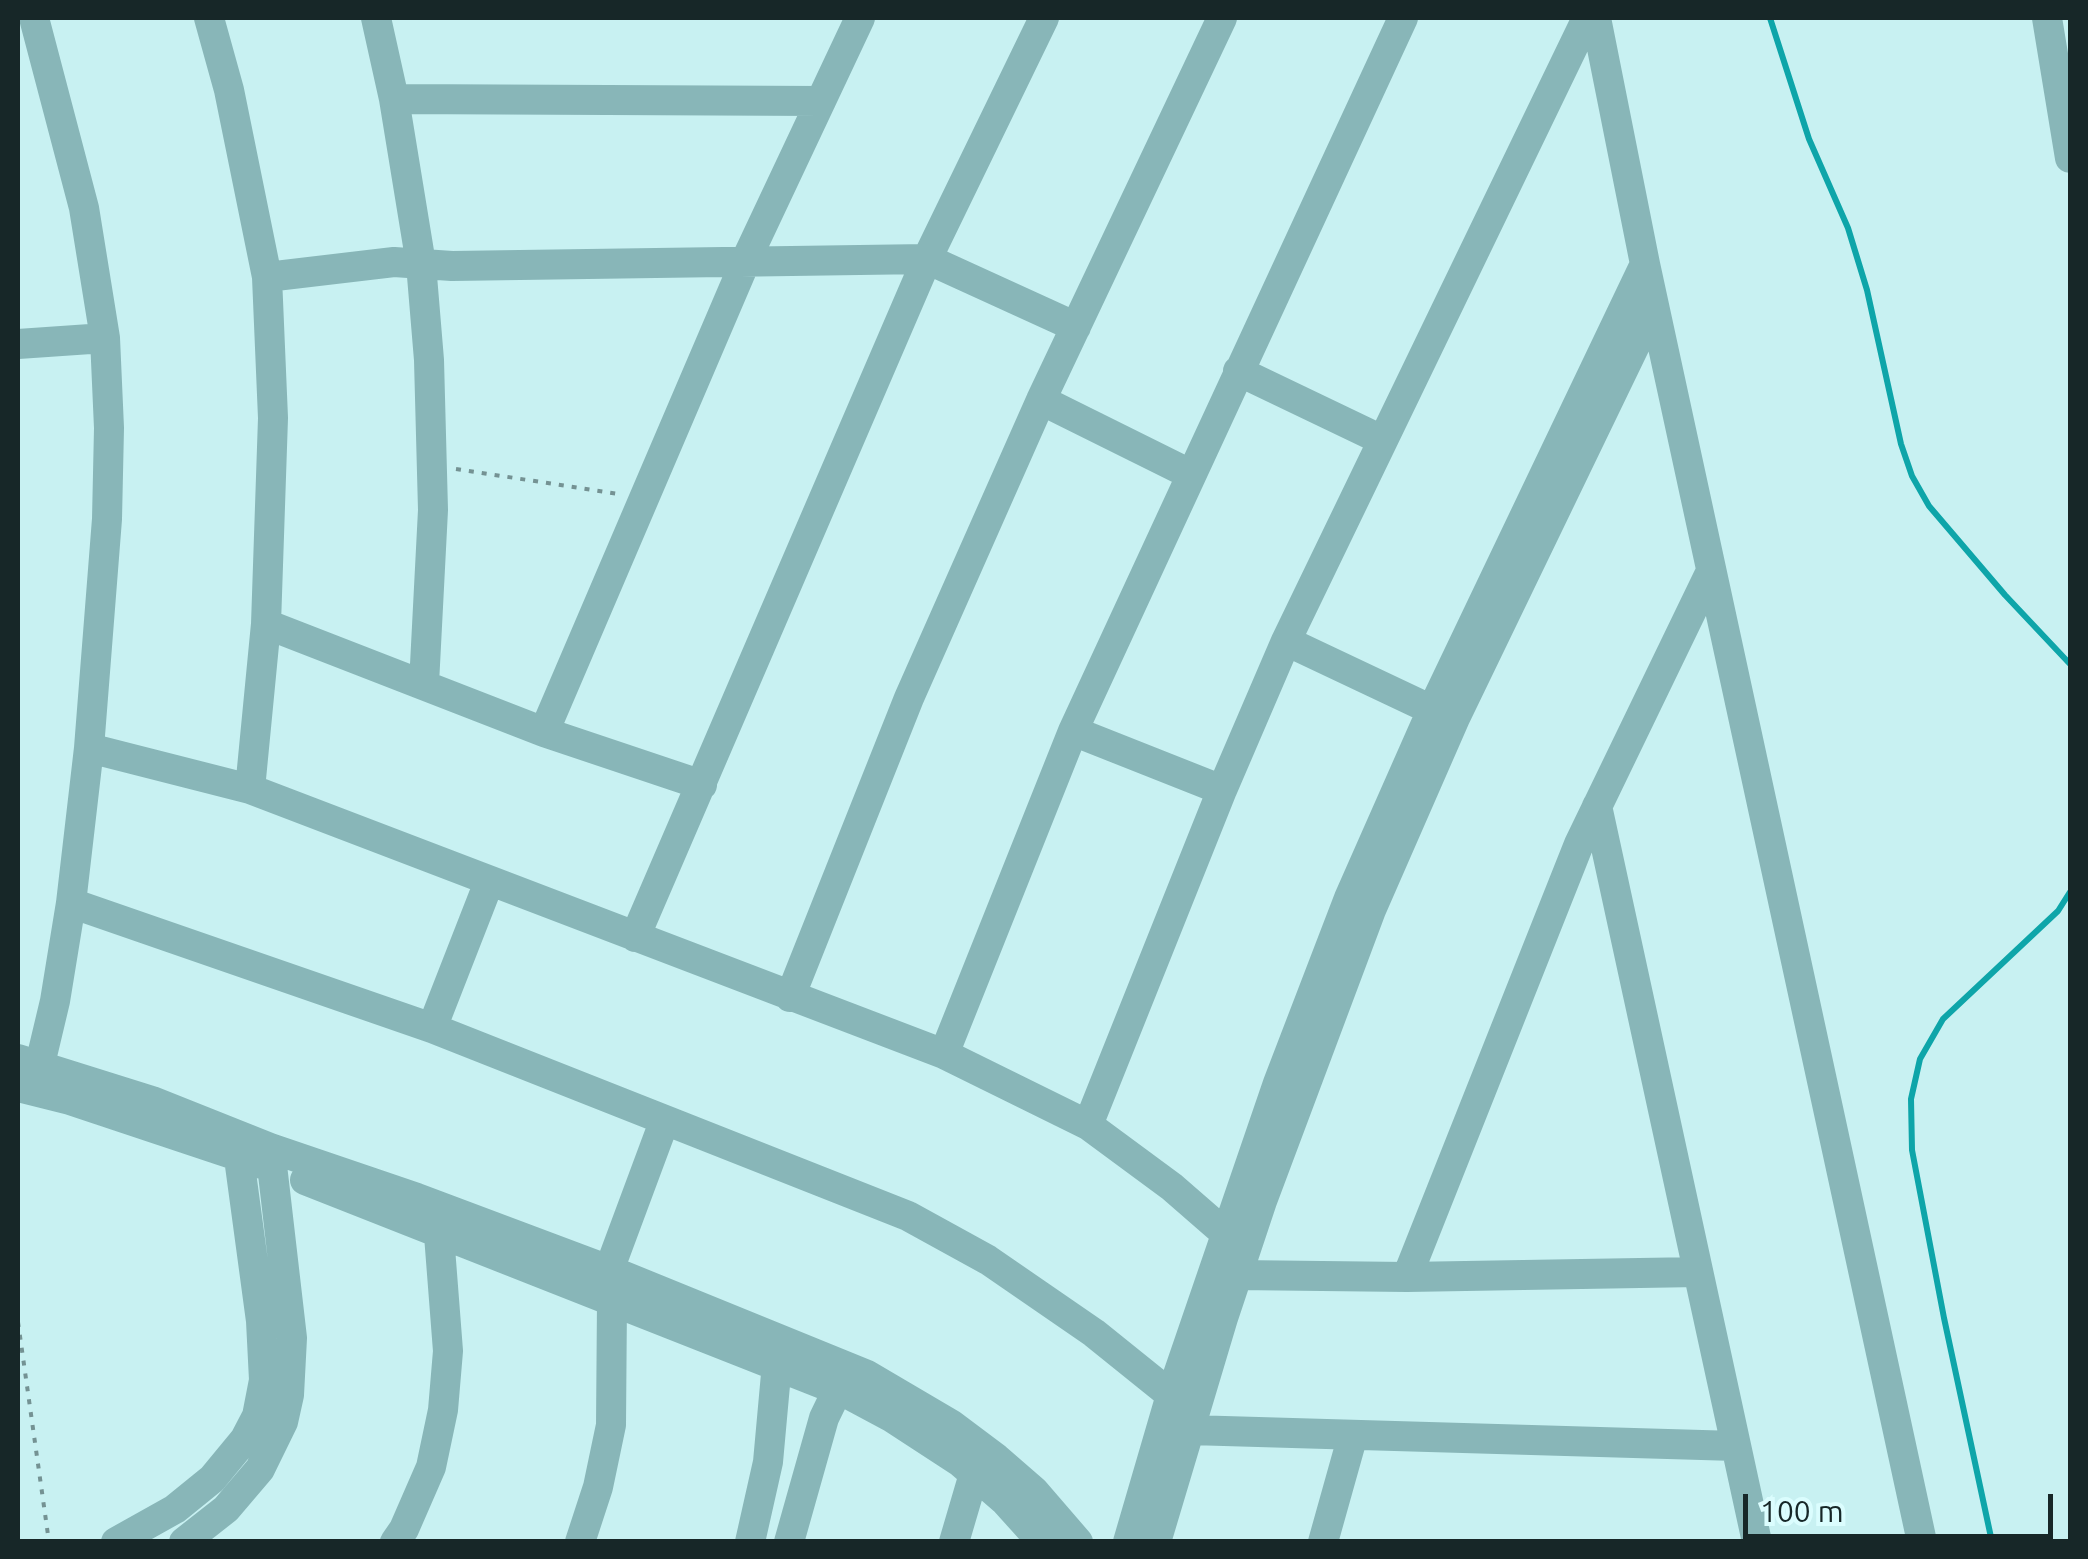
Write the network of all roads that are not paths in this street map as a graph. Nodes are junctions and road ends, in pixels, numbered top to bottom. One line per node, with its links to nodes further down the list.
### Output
1 (34, 18): 21 (street)
2 (209, 18): 18 (street)
3 (376, 18): 11 (street)
4 (860, 18): 12 (street)
5 (1044, 18): 14 (street)
6 (1222, 18): 20 (street)
7 (1403, 18): 23 (street)
8 (1587, 18): 25 (street)
9 (1596, 18): 17 (street)
10 (2048, 18): 13 (street)
11 (394, 99): 12 (street); 16 (street)
12 (821, 101): 15 (street)
13 (2070, 158)
14 (927, 259): 15 (street); 20 (street); 35 (street)
15 (746, 260): 16 (street); 33 (street)
16 (421, 264): 18 (street); 30 (street)
17 (1645, 264): 19 (street); 31 (street)
18 (267, 277): 28 (street)
19 (1654, 306): 27 (street); 41 (street)
20 (1076, 327): 24 (street)
21 (106, 338): 22 (street); 34 (street)
22 (18, 344)
23 (1238, 371): 25 (street); 26 (street)
24 (1042, 400): 26 (street); 43 (street)
25 (1382, 440): 29 (street)
26 (1190, 474): 32 (street)
27 (1712, 571): 38 (street); 79 (street)
28 (266, 624): 30 (street); 36 (street)
29 (1286, 641): 31 (street); 37 (street)
30 (424, 684): 33 (street)
31 (1432, 710): 41 (street)
32 (1073, 730): 37 (street); 45 (street)
33 (544, 732): 35 (street)
34 (90, 748): 36 (street); 40 (street)
35 (702, 786): 42 (street)
36 (250, 790): 39 (street)
37 (1222, 790): 49 (street)
38 (1597, 806): 55 (street); 57 (street)
39 (489, 882): 42 (street); 44 (street)
40 (71, 903): 44 (street); 46 (street)
41 (1347, 935): 52 (street); 56 (street)
42 (634, 937): 43 (street)
43 (790, 997): 45 (street)
44 (432, 1028): 48 (street)
45 (944, 1054): 49 (street)
46 (29, 1062): 50 (street)
47 (18, 1086): 50 (street)
48 (664, 1122): 54 (street); 61 (street)
49 (1088, 1125): 52 (street)
50 (240, 1147): 51 (street); 66 (street)
51 (272, 1157): 53 (street); 54 (street); 67 (street)
52 (1226, 1234): 61 (street)
53 (440, 1235): 58 (street); 68 (street)
54 (609, 1270): 74 (street)
55 (1698, 1272): 57 (street); 64 (street)
56 (1238, 1274): 57 (street); 62 (street)
57 (1407, 1276)
58 (612, 1301): 59 (street); 69 (street)
59 (777, 1364): 60 (street); 70 (street)
60 (838, 1389): 65 (street); 71 (street)
61 (1171, 1395): 75 (street)
62 (1190, 1430): 63 (street); 76 (street)
63 (1352, 1435): 64 (street); 77 (street)
64 (1736, 1446): 78 (street)
65 (974, 1474): 72 (street); 73 (street)
66 (116, 1542)
67 (184, 1542)
68 (395, 1542)
69 (580, 1542)
70 (750, 1542)
71 (789, 1542)
72 (954, 1542)
73 (1042, 1542)
74 (1078, 1542)
75 (1128, 1542)
76 (1156, 1542)
77 (1322, 1542)
78 (1757, 1542)
79 (1922, 1542)

